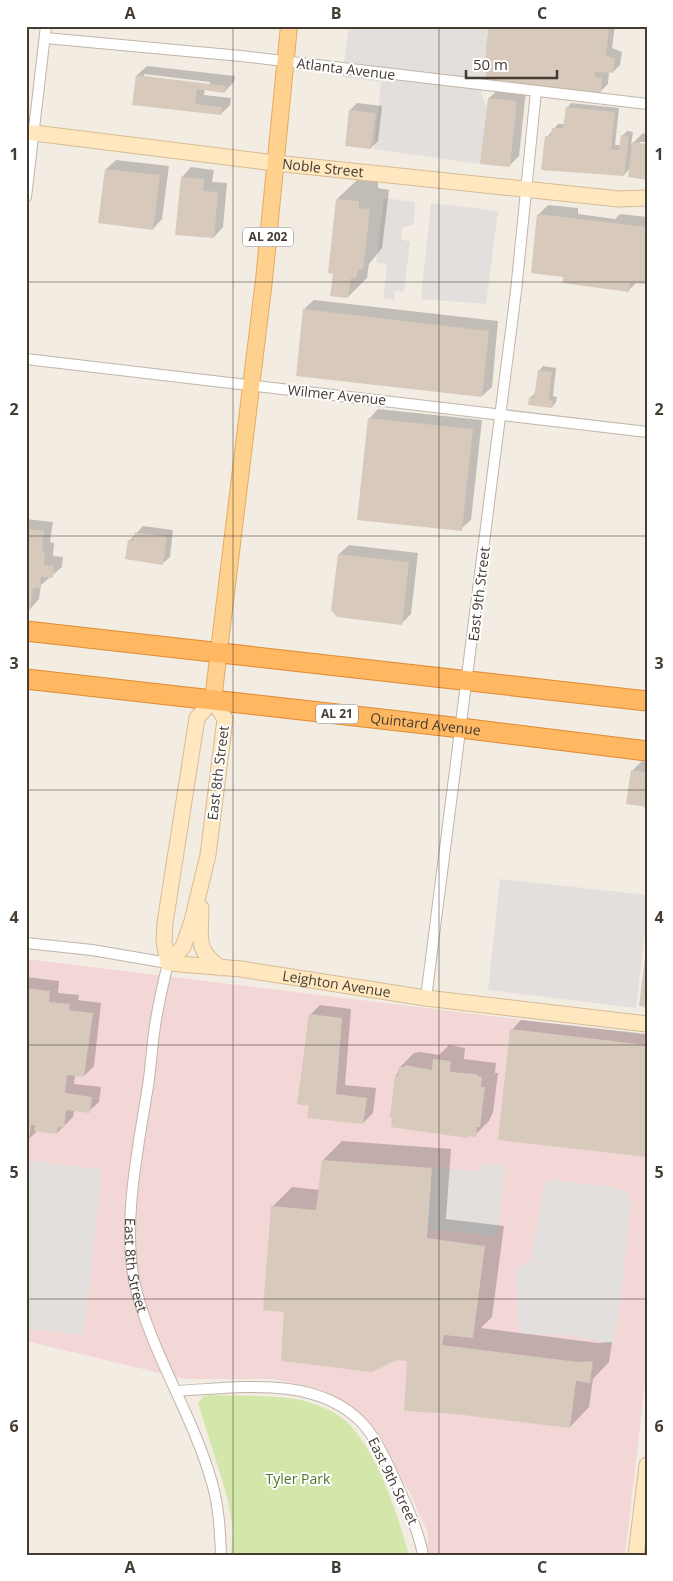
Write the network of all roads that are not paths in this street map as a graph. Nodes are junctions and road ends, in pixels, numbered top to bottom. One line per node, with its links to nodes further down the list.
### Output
1 (46, 26): 3 (street)
2 (289, 26): 4 (main road, AL 202)
3 (45, 38): 4 (street, Atlanta Avenue); 7 (street)
4 (286, 62): 5 (street, Atlanta Avenue); 8 (main road, AL 202)
5 (536, 91): 6 (street, Atlanta Avenue); 9 (street, East 9th Street)
6 (647, 104)
7 (30, 132): 8 (street, Noble Street); 10 (street)
8 (275, 163): 9 (street, Noble Street); 15 (main road, AL 202)
9 (525, 189): 12 (street, Noble Street); 16 (street, East 9th Street)
10 (26, 197)
11 (647, 198): 12 (street, Noble Street)
12 (619, 199): 13 (street, Noble Street)
13 (647, 208)
14 (26, 359): 15 (street, Wilmer Avenue)
15 (252, 386): 16 (street, Wilmer Avenue); 19 (main road, AL 202)
16 (501, 414): 17 (street, Wilmer Avenue); 21 (street, East 9th Street)
17 (647, 432)
18 (26, 631): 19 (highway)
19 (219, 654): 21 (highway); 22 (main road, AL 202)
20 (26, 679): 22 (highway, Quintard Avenue / AL 21)
21 (468, 682): 23 (highway); 24 (street, East 9th Street)
22 (213, 700): 24 (highway, Quintard Avenue / AL 21); 26 (street, East 8th Street); 28 (street, East 8th Street)
23 (647, 701)
24 (461, 728): 25 (highway, Quintard Avenue / AL 21); 30 (street, East 9th Street)
25 (647, 751)
26 (202, 880): 28 (street, East 8th Street); 29 (street)
27 (26, 943): 28 (street, Leighton Avenue)
28 (168, 962): 29 (street, Leighton Avenue); 32 (street, East 8th Street)
29 (221, 968): 30 (street, Leighton Avenue)
30 (426, 998): 31 (street, Leighton Avenue)
31 (647, 1024)
32 (176, 1391): 34 (street, East 8th Street); 35 (street, East 9th Street)
33 (647, 1465): 36 (street)
34 (221, 1555)
35 (423, 1555)
36 (636, 1555)

